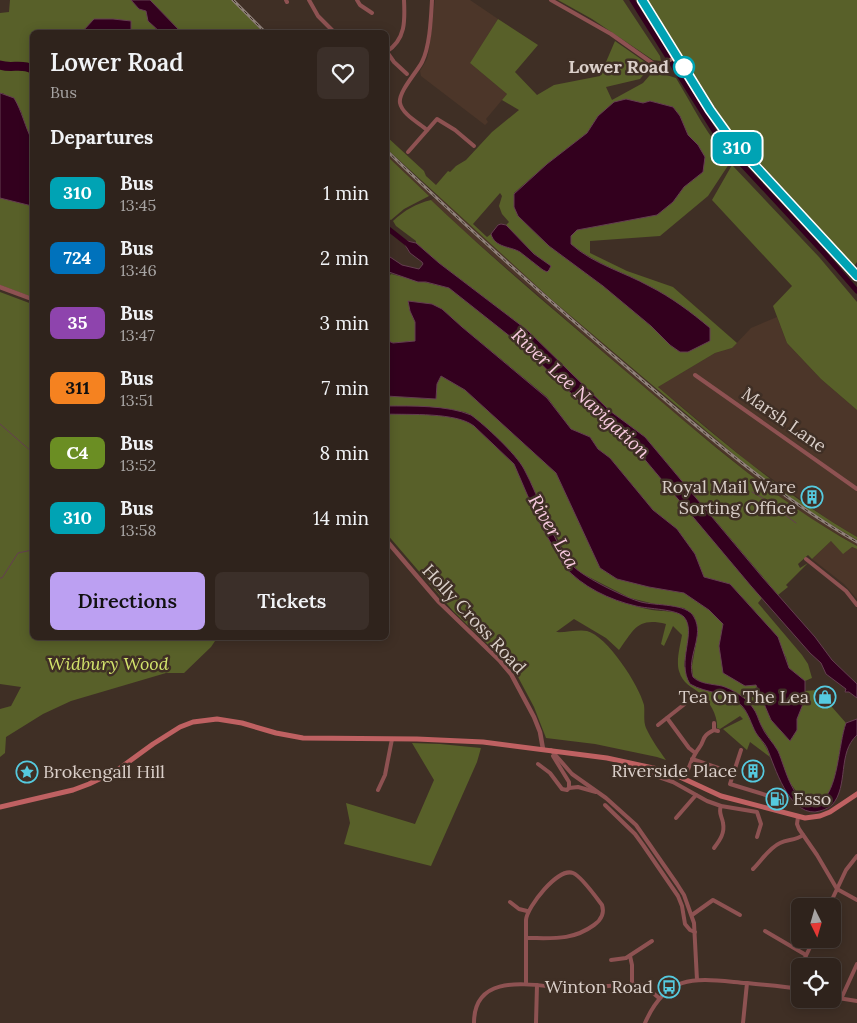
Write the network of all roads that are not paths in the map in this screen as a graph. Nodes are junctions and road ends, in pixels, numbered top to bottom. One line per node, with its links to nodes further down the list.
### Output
1 (309, 0): 8 (street)
2 (357, 0): 7 (street)
3 (404, 0): 9 (street)
4 (432, 0): 13 (street)
5 (551, 0): 11 (street)
6 (642, 0): 11 (main road)
7 (372, 13)
8 (332, 30)
9 (389, 50)
10 (389, 55): 12 (street)
11 (675, 58): 16 (main road)
12 (407, 74)
13 (427, 130): 14 (street); 15 (street)
14 (474, 146)
15 (408, 152)
16 (857, 276)
17 (0, 287): 18 (street)
18 (30, 298)
19 (695, 375): 20 (street, Marsh Lane)
20 (857, 489)
21 (389, 544): 29 (street, Holly Cross Road)
22 (806, 558): 23 (street)
23 (857, 605)
24 (691, 699): 25 (street)
25 (667, 718): 27 (street); 32 (street)
26 (714, 723): 32 (street)
27 (658, 725)
28 (392, 739): 29 (main road); 39 (street); 47 (main road)
29 (543, 749): 31 (main road)
30 (741, 750): 36 (street)
31 (552, 752): 37 (main road); 38 (street); 40 (street)
32 (694, 752): 33 (street)
33 (692, 759): 36 (street); 37 (street)
34 (538, 764): 38 (street)
35 (628, 770): 42 (street)
36 (734, 773): 43 (street)
37 (685, 778): 44 (main road)
38 (569, 788): 40 (street)
39 (378, 790)
40 (598, 793): 61 (street)
41 (857, 794): 49 (main road)
42 (696, 795): 46 (street); 50 (street)
43 (770, 796)
44 (734, 799): 48 (street); 49 (main road)
45 (604, 805): 64 (street)
46 (720, 806): 48 (street); 53 (street)
47 (0, 807)
48 (732, 808): 52 (street)
49 (798, 817): 51 (street)
50 (676, 818)
51 (803, 835): 55 (street); 56 (street)
52 (757, 837)
53 (714, 848)
54 (857, 856): 56 (street)
55 (754, 868)
56 (837, 889): 57 (street); 58 (street)
57 (833, 898)
58 (857, 900)
59 (510, 902): 60 (street)
60 (527, 911): 65 (street); 65 (street)
61 (692, 915): 62 (street); 64 (street)
62 (740, 915)
63 (765, 931): 68 (street)
64 (695, 932): 73 (street)
65 (526, 938): 75 (street)
66 (652, 941): 69 (street)
67 (810, 948): 68 (street)
68 (806, 955): 70 (street)
69 (630, 956): 71 (street); 77 (street)
70 (804, 958)
71 (611, 960)
72 (857, 964): 80 (street)
73 (697, 980): 74 (street); 79 (street)
74 (747, 983): 78 (street); 85 (street)
75 (526, 984): 76 (street); 82 (street)
76 (537, 985): 77 (street); 83 (street)
77 (632, 985): 79 (street)
78 (791, 988)
79 (659, 998): 84 (street)
80 (841, 999): 81 (street)
81 (857, 1001)
82 (474, 1023)
83 (536, 1023)
84 (645, 1023)
85 (743, 1023)

